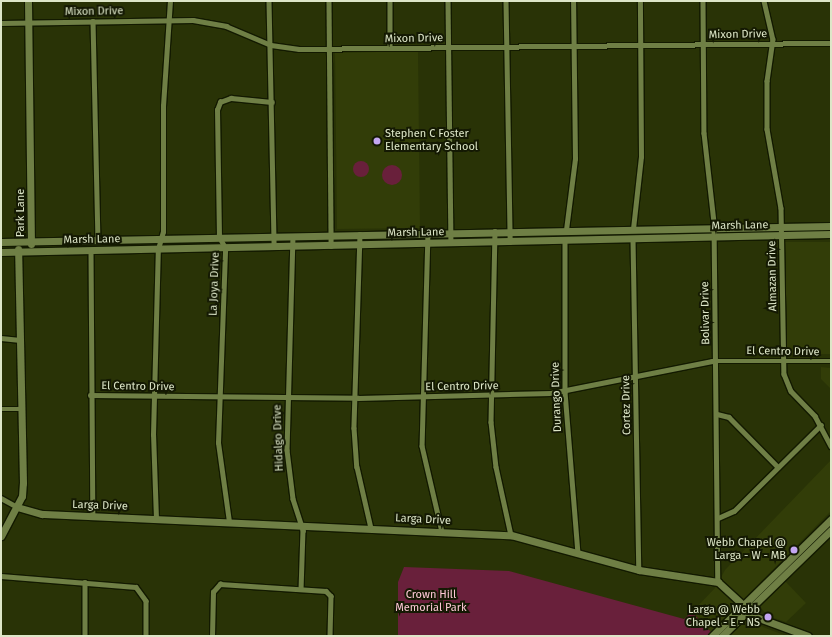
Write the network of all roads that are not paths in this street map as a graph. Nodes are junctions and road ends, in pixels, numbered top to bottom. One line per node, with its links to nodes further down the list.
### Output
1 (28, 1): 14 (main road, Park Lane)
2 (170, 1): 12 (street)
3 (269, 1): 19 (street)
4 (329, 1): 24 (street)
5 (390, 1): 25 (street)
6 (448, 1): 23 (street)
7 (506, 1): 21 (street)
8 (573, 1): 22 (street)
9 (640, 1): 20 (street)
10 (703, 1): 17 (street, Bolivar Drive)
11 (764, 1): 18 (street)
12 (168, 20): 13 (street, Mixon Drive); 19 (street, Mixon Drive); 44 (street)
13 (93, 21): 14 (street, Mixon Drive); 47 (street)
14 (28, 22): 15 (street, Mixon Drive); 48 (main road, Park Lane)
15 (1, 23)
16 (831, 43): 18 (street, Mixon Drive)
17 (704, 44): 18 (street, Mixon Drive); 20 (street, Mixon Drive); 29 (street, Bolivar Drive)
18 (773, 44): 27 (street, Almazan Drive)
19 (271, 45): 24 (street, Mixon Drive); 26 (street)
20 (640, 45): 22 (street, Mixon Drive); 30 (street)
21 (507, 46): 22 (street, Mixon Drive); 23 (street, Mixon Drive); 32 (street)
22 (574, 46): 31 (street)
23 (449, 47): 25 (street, Mixon Drive); 33 (street)
24 (329, 48): 25 (street, Mixon Drive); 38 (street)
25 (390, 48)
26 (272, 102): 39 (street); 42 (street, La Joya Drive)
27 (781, 225): 28 (main road, Marsh Lane); 29 (main road, Marsh Lane); 41 (street, Almazan Drive)
28 (831, 226)
29 (714, 227): 30 (main road, Marsh Lane); 43 (street, Bolivar Drive)
30 (633, 228): 31 (main road, Marsh Lane); 45 (main road)
31 (566, 230): 32 (main road, Marsh Lane); 49 (main road)
32 (509, 231): 34 (main road, Marsh Lane); 53 (street)
33 (451, 232): 34 (main road, Marsh Lane); 35 (main road, Marsh Lane); 54 (street)
34 (495, 232): 52 (street)
35 (428, 233): 36 (main road, Marsh Lane); 55 (street)
36 (360, 234): 38 (main road, Marsh Lane); 56 (street)
37 (831, 234): 41 (main road, Marsh Lane)
38 (331, 235): 40 (main road, Marsh Lane); 58 (street)
39 (274, 236): 40 (main road, Marsh Lane); 42 (main road, Marsh Lane); 59 (street)
40 (293, 236): 57 (street, Hidalgo Drive)
41 (781, 236): 43 (main road, Marsh Lane); 69 (street, Almazan Drive)
42 (219, 237): 44 (main road, Marsh Lane); 60 (street, La Joya Drive)
43 (714, 238): 45 (main road, Marsh Lane); 70 (street, Bolivar Drive)
44 (159, 239): 47 (main road, Marsh Lane); 61 (street)
45 (633, 239): 49 (main road, Marsh Lane); 72 (street, Cortez Drive)
46 (79, 240): 47 (main road, Marsh Lane); 48 (main road, Marsh Lane); 63 (main road)
47 (98, 240): 62 (main road); 63 (main road)
48 (32, 241): 51 (main road, Marsh Lane); 65 (main road); 66 (main road, Park Lane)
49 (566, 241): 53 (main road, Marsh Lane); 73 (street, Durango Drive)
50 (1, 242): 51 (main road, Marsh Lane)
51 (10, 242): 66 (main road)
52 (495, 242): 53 (main road, Marsh Lane); 54 (main road, Marsh Lane); 74 (street)
53 (510, 242)
54 (451, 243): 55 (main road, Marsh Lane)
55 (428, 244): 56 (main road, Marsh Lane); 79 (street)
56 (360, 245): 58 (main road, Marsh Lane); 80 (street)
57 (293, 246): 58 (main road, Marsh Lane); 59 (main road, Marsh Lane); 78 (street, Hidalgo Drive)
58 (331, 246)
59 (274, 247): 60 (main road, Marsh Lane)
60 (225, 248): 61 (main road, Marsh Lane); 77 (street, La Joya Drive)
61 (158, 249): 62 (main road, Marsh Lane); 76 (street)
62 (109, 250): 63 (main road, Marsh Lane)
63 (91, 251): 65 (main road, Marsh Lane); 75 (street)
64 (1, 252): 66 (main road, Marsh Lane)
65 (43, 252): 66 (main road, Marsh Lane)
66 (22, 254): 68 (main road, Park Lane)
67 (1, 338): 68 (street)
68 (20, 340): 81 (main road, Park Lane)
69 (783, 360): 70 (street, El Centro Drive); 71 (street, El Centro Drive); 84 (street, Almazan Drive)
70 (716, 361): 72 (street, El Centro Drive); 83 (street, Bolivar Drive)
71 (831, 362)
72 (636, 377): 73 (street, El Centro Drive); 102 (street, Cortez Drive)
73 (565, 392): 74 (street, El Centro Drive); 100 (street, Durango Drive)
74 (492, 395): 79 (street, El Centro Drive); 98 (street)
75 (90, 396): 76 (street, El Centro Drive); 89 (street)
76 (155, 396): 77 (street, El Centro Drive); 91 (street)
77 (220, 397): 78 (street, El Centro Drive); 93 (street, La Joya Drive)
78 (287, 397): 80 (street, El Centro Drive); 94 (street, Hidalgo Drive)
79 (422, 397): 80 (street, El Centro Drive); 97 (street)
80 (354, 398): 95 (street)
81 (22, 409): 82 (street); 88 (main road, Park Lane)
82 (1, 410)
83 (716, 414): 86 (street); 90 (street, Bolivar Drive)
84 (821, 425): 85 (street, Almazan Drive); 86 (street)
85 (831, 446)
86 (778, 466): 90 (street)
87 (1, 498): 88 (street)
88 (17, 506): 89 (main road, Larga Drive); 99 (main road, Park Lane)
89 (93, 516): 91 (main road, Larga Drive)
90 (718, 518): 105 (street, Bolivar Drive)
91 (156, 519): 93 (main road, Larga Drive)
92 (831, 519): 101 (main road)
93 (229, 522): 94 (main road, Larga Drive)
94 (300, 526): 95 (main road, Larga Drive); 106 (street, Hidalgo Drive)
95 (371, 528): 97 (main road, Larga Drive)
96 (831, 530): 101 (main road)
97 (442, 532): 98 (main road, Larga Drive)
98 (511, 535): 100 (main road, Larga Drive)
99 (1, 536)
100 (578, 553): 102 (main road, Larga Drive)
101 (795, 559): 107 (main road)
102 (639, 570): 105 (main road, Larga Drive)
103 (1, 576): 104 (street)
104 (85, 582): 108 (street); 109 (street)
105 (718, 582): 107 (main road)
106 (301, 590): 110 (street); 111 (street)
107 (745, 608): 112 (main road); 113 (main road); 114 (main road)
108 (85, 636)
109 (146, 636)
110 (212, 636)
111 (330, 636)
112 (712, 636)
113 (722, 636)
114 (808, 636)

